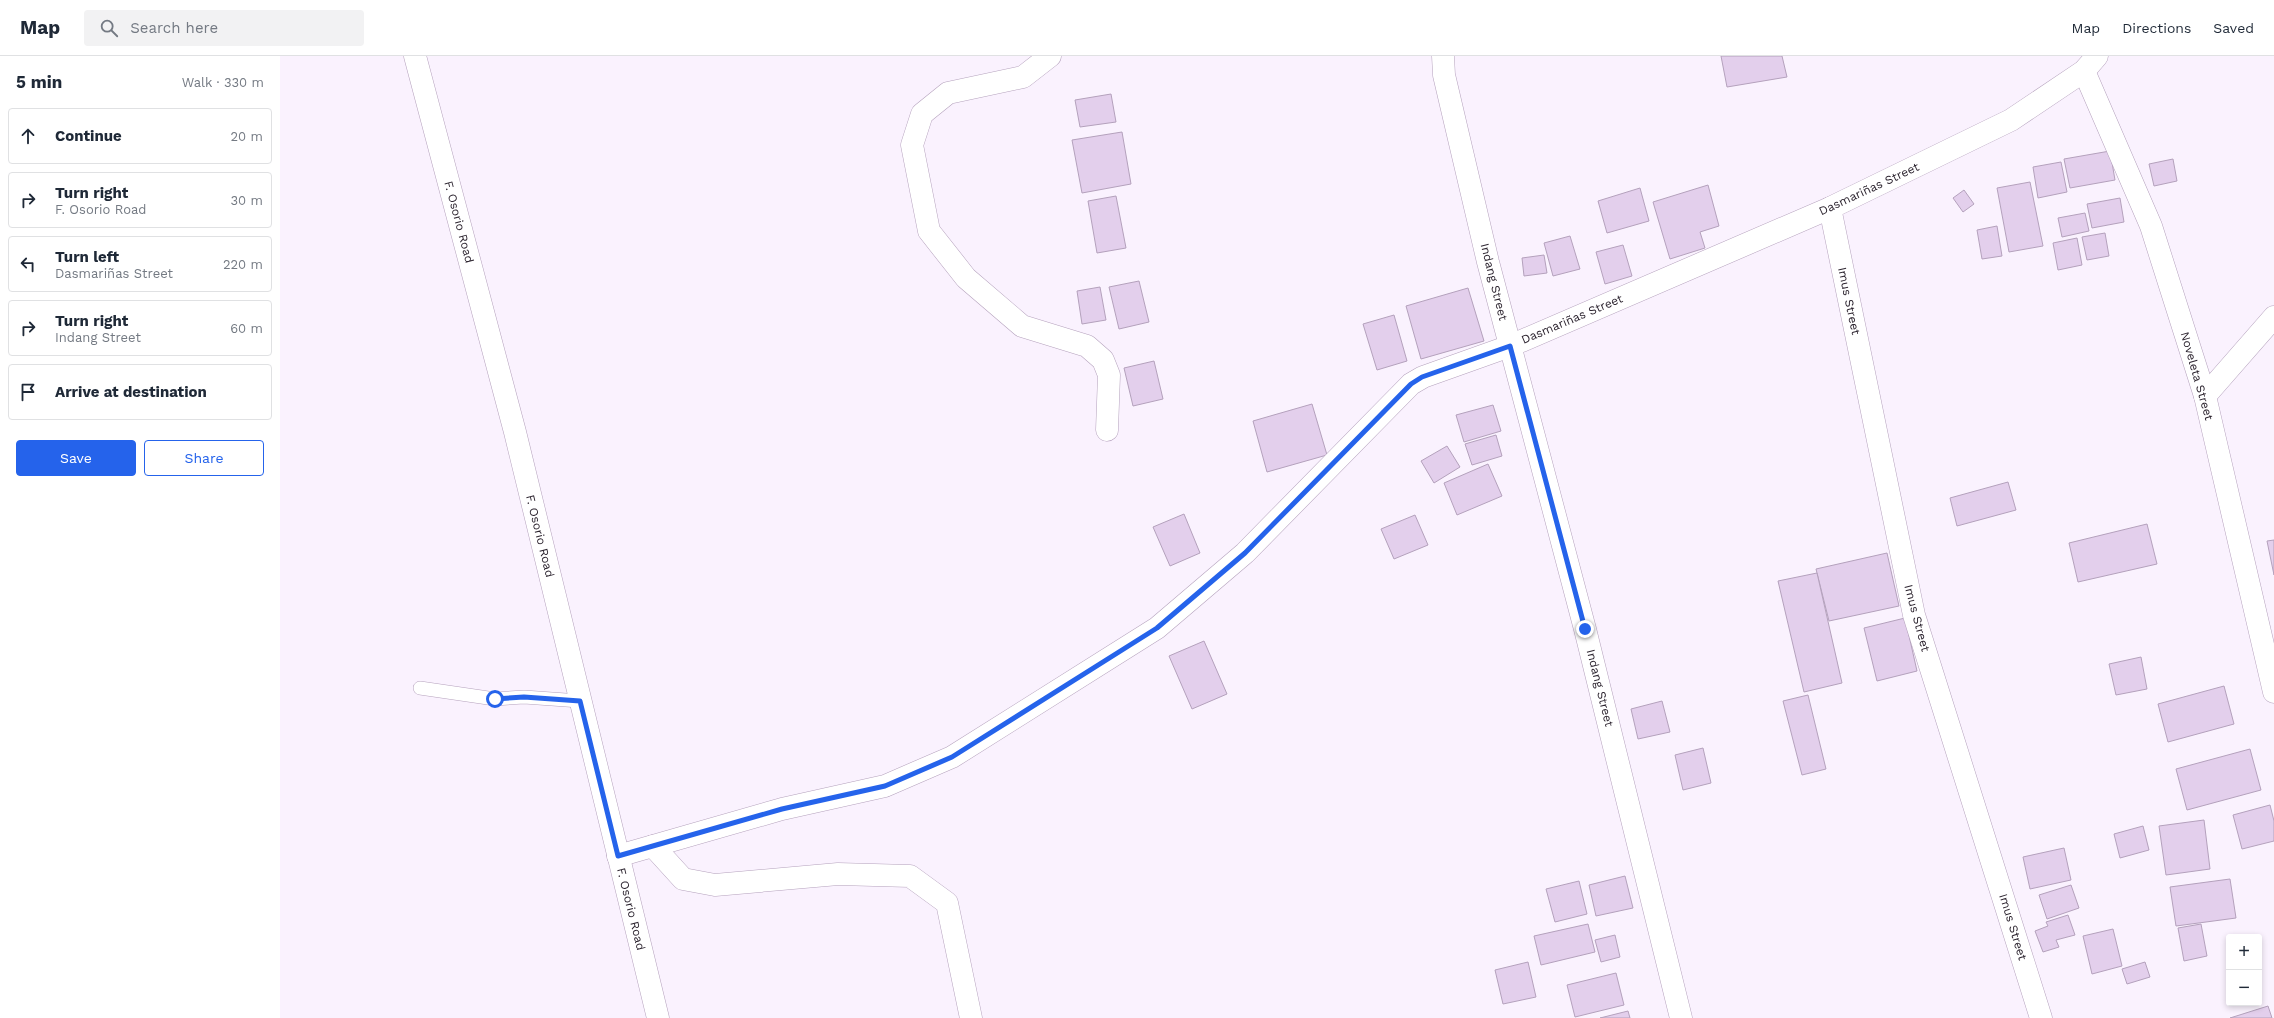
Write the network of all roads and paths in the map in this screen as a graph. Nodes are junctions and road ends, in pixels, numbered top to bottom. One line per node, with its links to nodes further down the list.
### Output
1 (415, 56): 12 (street, F. Osorio Road)
2 (1050, 56): 9 (street)
3 (1443, 56): 7 (street, Indang Street)
4 (2090, 64): 5 (street, Dasmariñas Street); 8 (street, Noveleta Street)
5 (1830, 208): 7 (street, Dasmariñas Street); 18 (street, Imus Street)
6 (2274, 317): 8 (street)
7 (1510, 346): 13 (street, Dasmariñas Street); 17 (street, Indang Street)
8 (2205, 396): 11 (street, Noveleta Street)
9 (1107, 430)
10 (420, 688): 12 (lane)
11 (2274, 692)
12 (580, 701): 14 (street, F. Osorio Road)
13 (653, 846): 14 (street, Dasmariñas Street); 16 (street)
14 (618, 856): 15 (street, F. Osorio Road)
15 (658, 1018)
16 (971, 1018)
17 (1681, 1018)
18 (2040, 1018)

